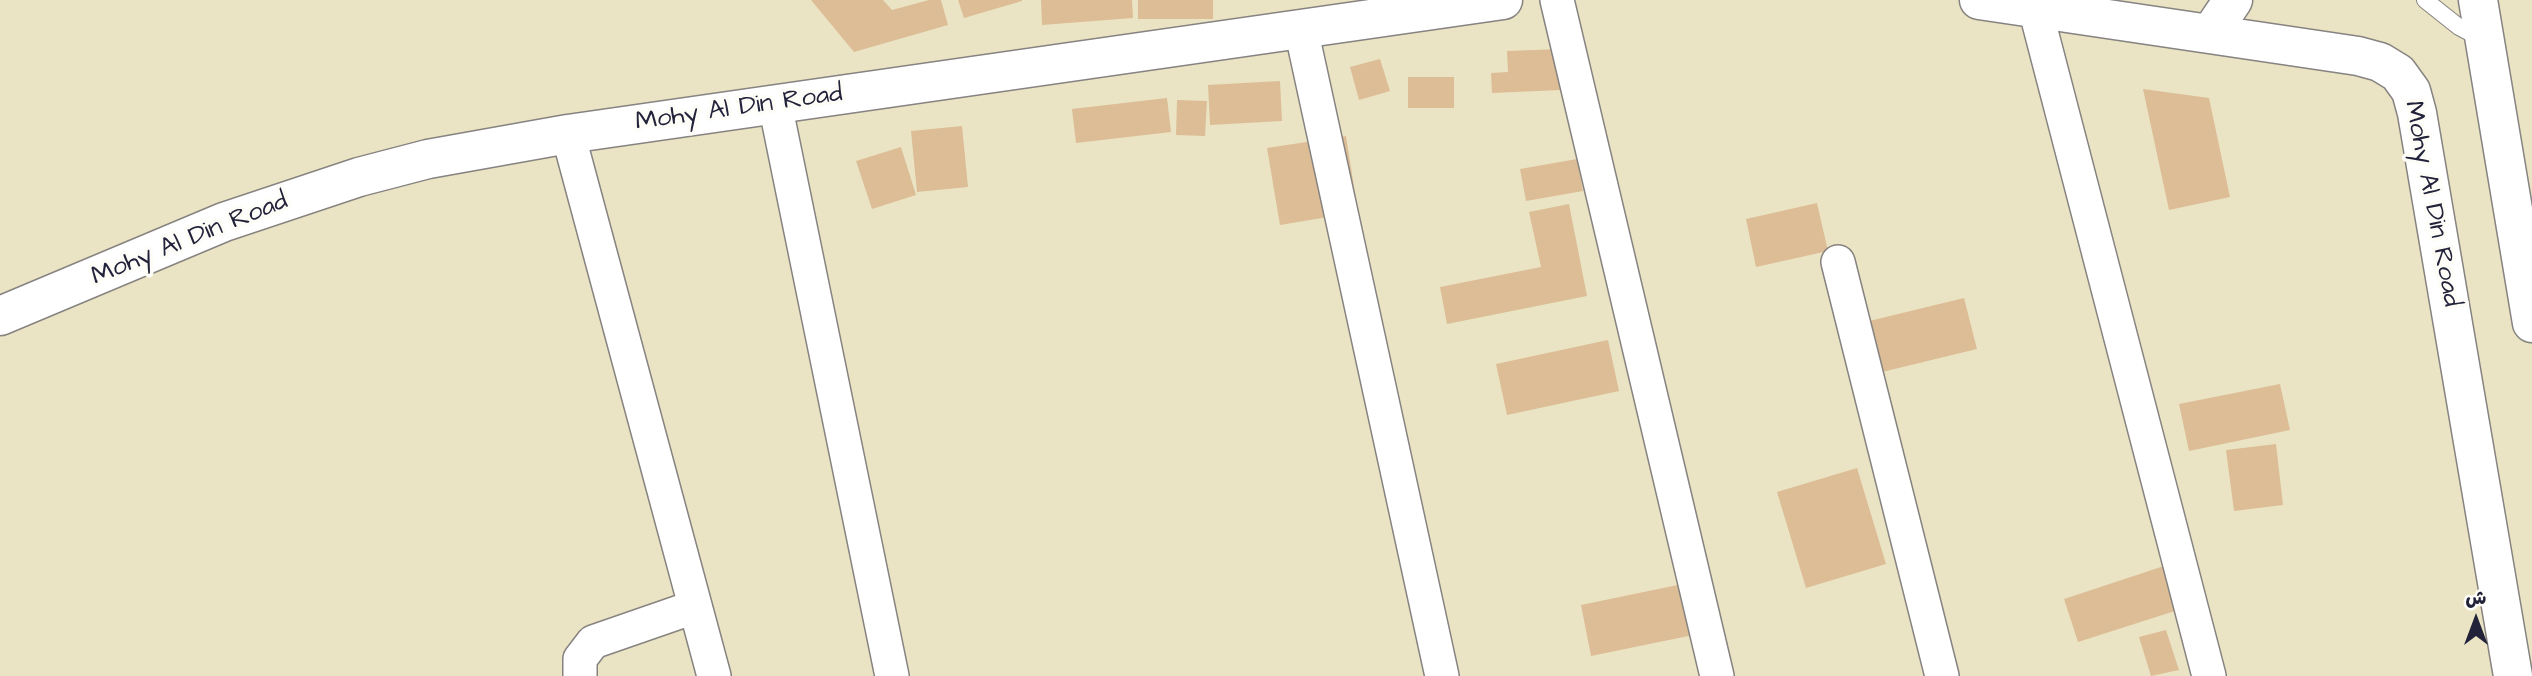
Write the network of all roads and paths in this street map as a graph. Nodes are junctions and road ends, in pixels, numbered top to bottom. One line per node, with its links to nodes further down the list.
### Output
1 (1503, 0): 8 (main road, Mohy Al Din Road)
2 (1557, 0): 21 (street)
3 (1979, 0): 7 (main road, Mohy Al Din Road)
4 (2232, 0): 9 (main road)
5 (2425, 0): 10 (lane)
6 (2478, 0): 10 (main road)
7 (2035, 9): 9 (main road, Mohy Al Din Road); 23 (street)
8 (1301, 29): 11 (main road, Mohy Al Din Road); 20 (street)
9 (2210, 34): 24 (main road, Mohy Al Din Road)
10 (2484, 40): 15 (main road)
11 (775, 104): 12 (main road, Mohy Al Din Road); 19 (street)
12 (568, 134): 14 (main road, Mohy Al Din Road); 16 (street)
13 (1838, 262): 22 (street)
14 (0, 316)
15 (2532, 323)
16 (694, 607): 17 (street); 18 (street)
17 (580, 676)
18 (714, 676)
19 (892, 676)
20 (1442, 676)
21 (1717, 676)
22 (1942, 676)
23 (2209, 676)
24 (2513, 676)

